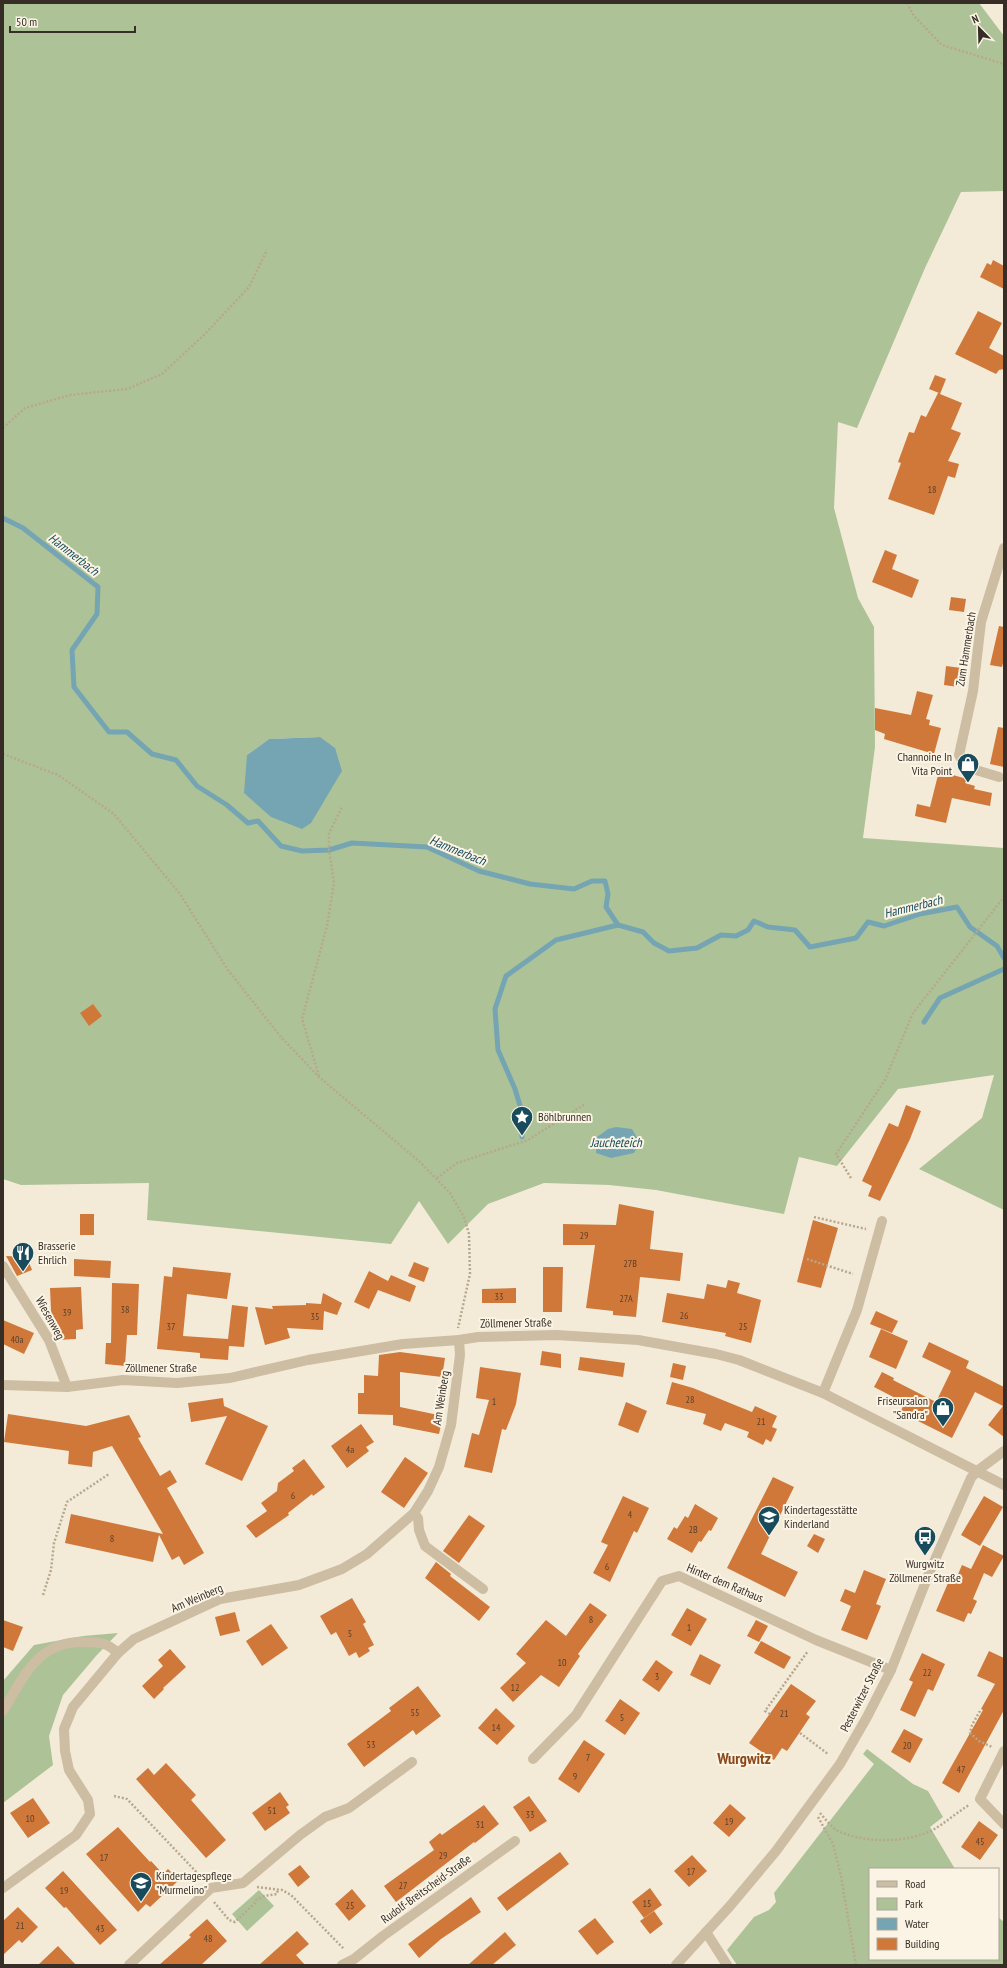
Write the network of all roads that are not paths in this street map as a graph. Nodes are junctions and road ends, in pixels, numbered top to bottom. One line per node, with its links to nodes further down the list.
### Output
1 (1004, 548): 2 (street, Zum Hammerbach)
2 (999, 777)
3 (882, 1221): 8 (street)
4 (3, 1266): 7 (street, Wiesenweg)
5 (458, 1340): 7 (street, Zöllmener Straße); 8 (street, Zöllmener Straße); 12 (street, Am Weinberg)
6 (3, 1385): 7 (street, Zöllmener Straße)
7 (67, 1387)
8 (823, 1393): 10 (street, Zöllmener Straße)
9 (1004, 1450): 10 (street, Pesterwitzer Straße)
10 (977, 1471): 11 (street, Zöllmener Straße); 15 (street, Pesterwitzer Straße)
11 (1004, 1485)
12 (414, 1513): 13 (street); 14 (street, Am Weinberg)
13 (482, 1589)
14 (118, 1652): 16 (street); 22 (street, Am Weinberg)
15 (891, 1670): 18 (street, Hinter dem Rathaus); 23 (street, Pesterwitzer Straße)
16 (3, 1711)
17 (1004, 1752): 20 (street)
18 (533, 1759)
19 (412, 1762): 25 (street)
20 (1004, 1824)
21 (515, 1841): 24 (street, Rudolf-Breitscheid-Straße)
22 (3, 1888)
23 (706, 1932): 27 (street, Pesterwitzer Straße); 28 (street)
24 (354, 1960): 26 (street, Rudolf-Breitscheid-Straße)
25 (129, 1965)
26 (342, 1965)
27 (676, 1965)
28 (727, 1965)

